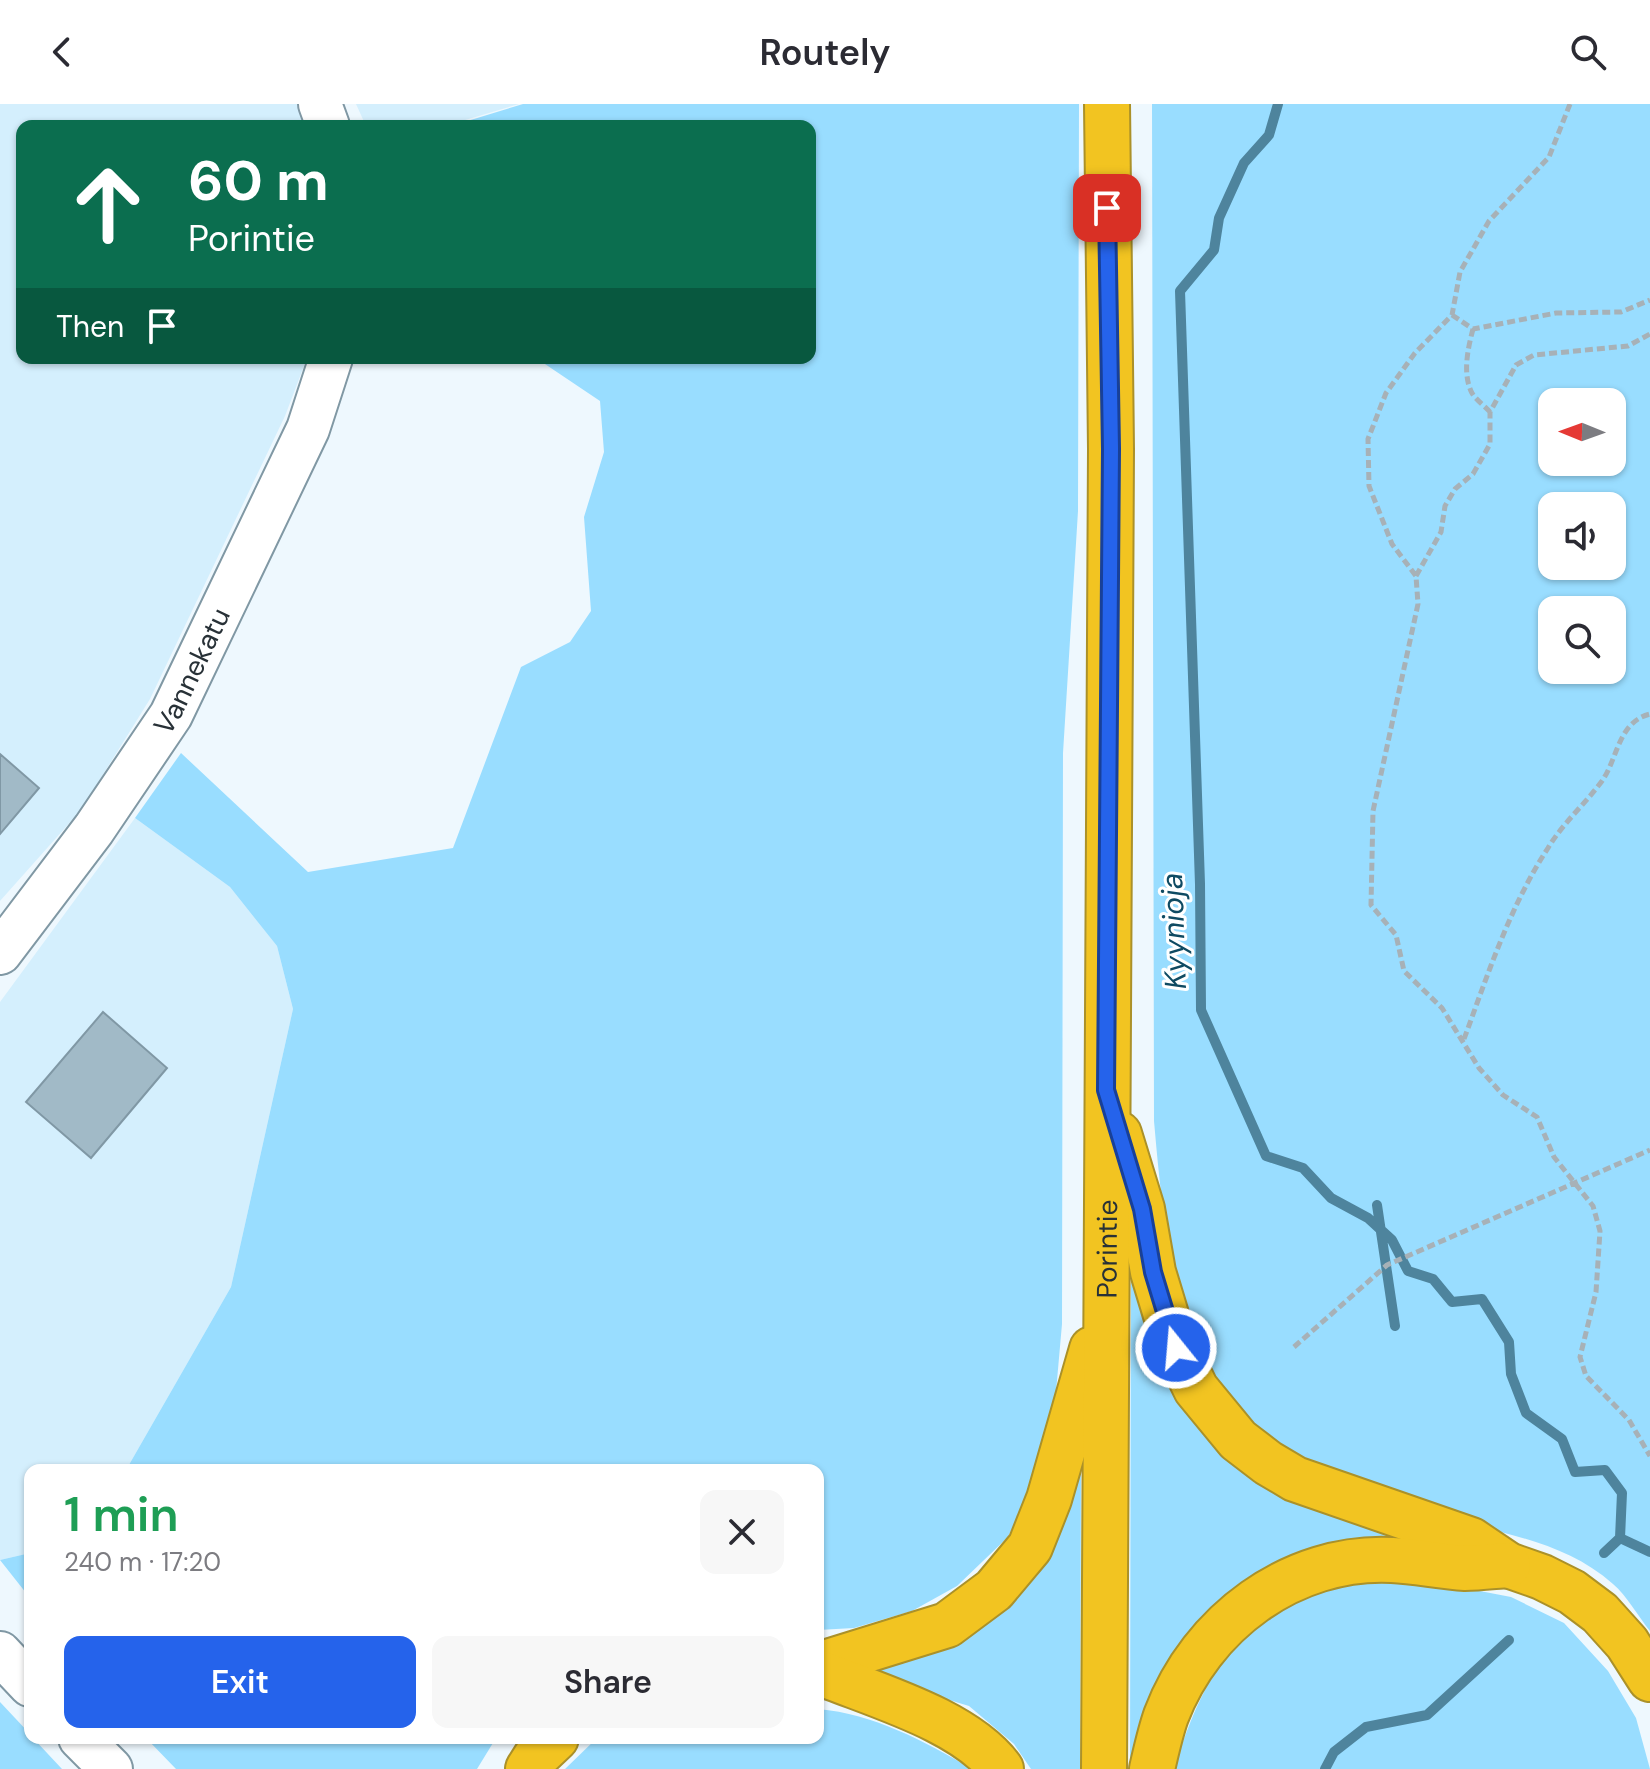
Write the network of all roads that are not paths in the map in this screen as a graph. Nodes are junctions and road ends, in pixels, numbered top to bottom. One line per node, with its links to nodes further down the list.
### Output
1 (1107, 104): 4 (highway, Porintie)
2 (329, 364): 3 (street, Vannekatu)
3 (0, 953)
4 (1106, 1090): 5 (highway, Porintie); 6 (highway)
5 (1106, 1304): 8 (highway); 17 (highway, Porintie)
6 (1508, 1565): 11 (highway); 18 (highway)
7 (0, 1653): 10 (street)
8 (824, 1663)
9 (824, 1674): 16 (highway)
10 (24, 1679)
11 (1650, 1679)
12 (86, 1744): 14 (street)
13 (550, 1744): 15 (highway)
14 (111, 1769)
15 (528, 1769)
16 (1001, 1769)
17 (1104, 1769)
18 (1152, 1769)

